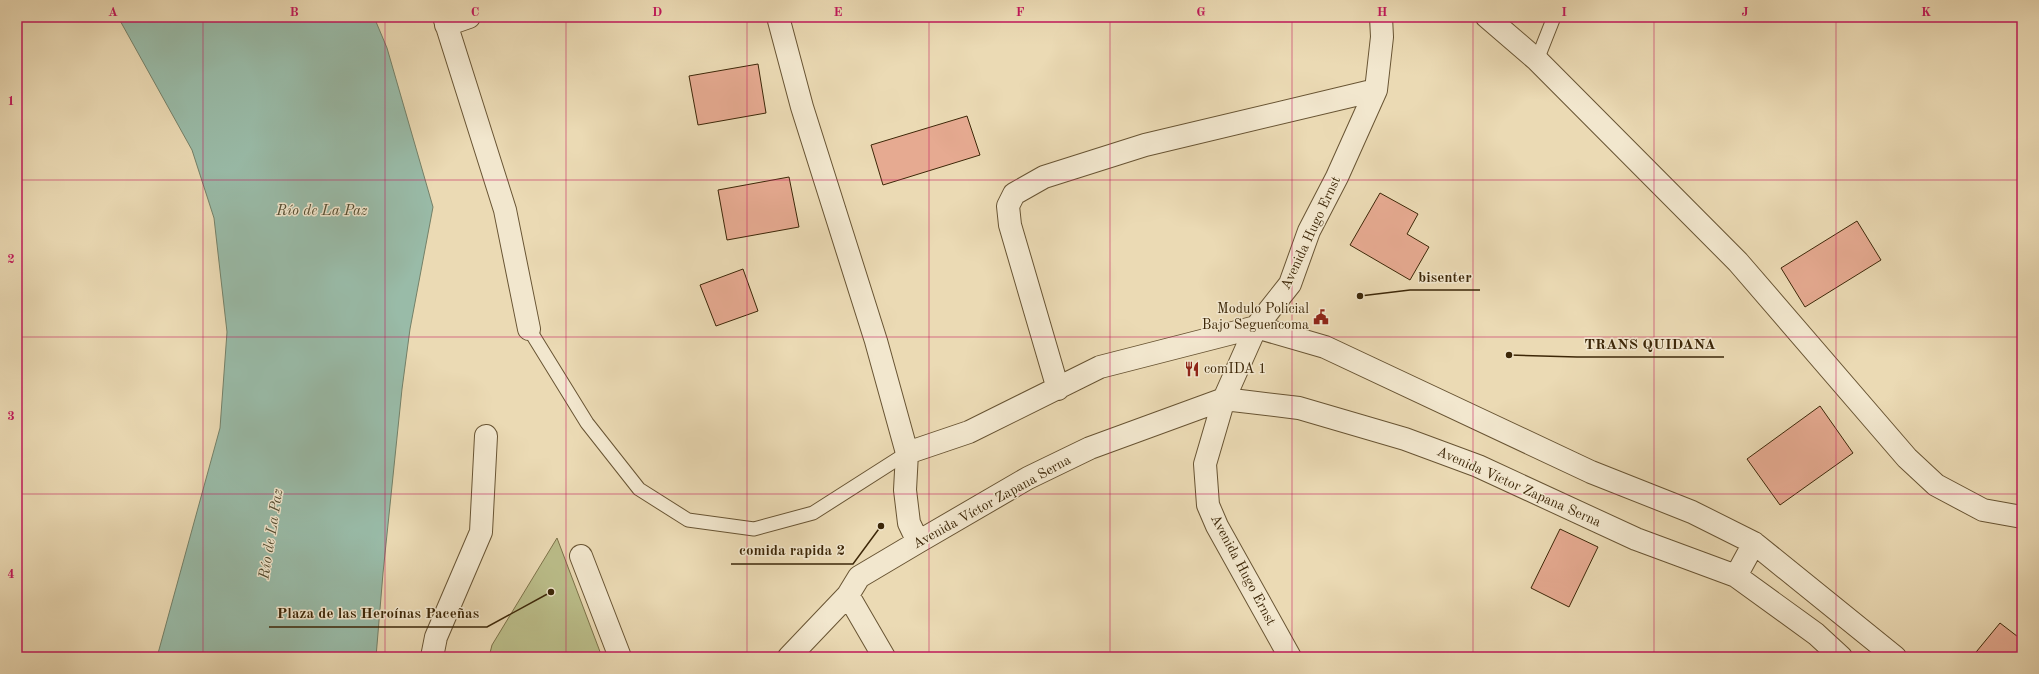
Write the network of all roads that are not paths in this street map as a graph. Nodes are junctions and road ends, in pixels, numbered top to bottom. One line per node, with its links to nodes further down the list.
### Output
1 (469, 17): 6 (street)
2 (778, 17): 14 (street)
3 (1381, 17): 8 (street, Avenida Hugo Ernst)
4 (1487, 17): 7 (street)
5 (1554, 17): 7 (lane)
6 (445, 21): 10 (street)
7 (1537, 60): 15 (street)
8 (1376, 90): 9 (street, Avenida Hugo Ernst); 11 (street)
9 (1256, 327): 11 (street); 12 (street, Avenida Hugo Ernst); 17 (street)
10 (530, 329): 14 (lane)
11 (1058, 389): 14 (street)
12 (1224, 399): 16 (street, Avenida Víctor Zapana Serna); 19 (street, Avenida Víctor Zapana Serna); 25 (street, Avenida Hugo Ernst)
13 (486, 436): 21 (street)
14 (907, 453): 16 (street)
15 (2022, 517)
16 (914, 532): 20 (street, Avenida Víctor Zapana Serna)
17 (1754, 542): 19 (street); 27 (street)
18 (581, 556): 22 (street)
19 (1736, 576): 26 (street, Avenida Víctor Zapana Serna)
20 (848, 595): 23 (street, Avenida Víctor Zapana Serna); 24 (street)
21 (432, 657)
22 (620, 657)
23 (789, 657)
24 (884, 657)
25 (1290, 657)
26 (1841, 657)
27 (1895, 657)

